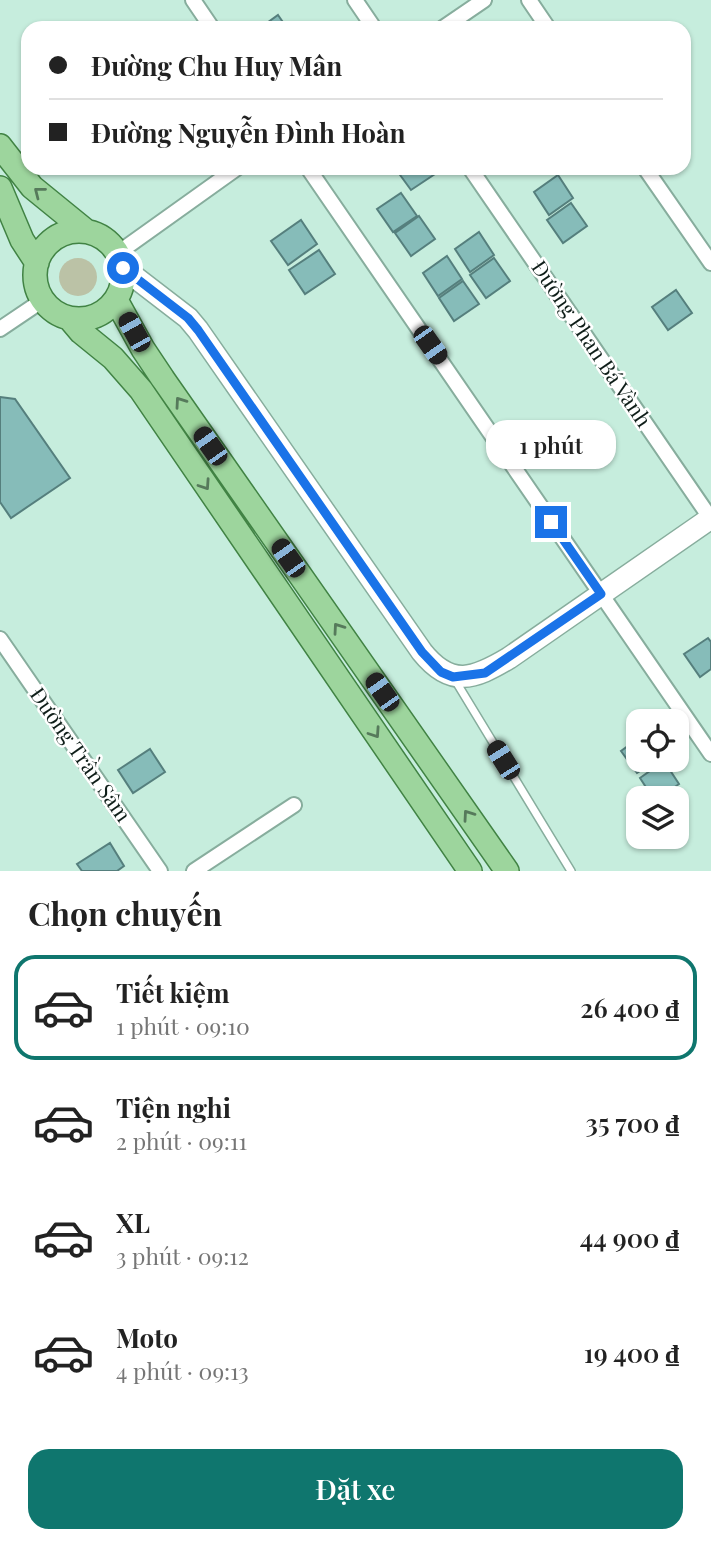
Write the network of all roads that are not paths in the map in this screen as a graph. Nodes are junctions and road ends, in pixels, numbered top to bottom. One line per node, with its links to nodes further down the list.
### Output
1 (193, 0): 5 (street)
2 (355, 0): 6 (street)
3 (484, 0): 7 (street)
4 (529, 0): 8 (street)
5 (207, 21)
6 (369, 21)
7 (453, 21)
8 (543, 21)
9 (0, 145): 10 (main road, one-way to 9)
10 (21, 173)
11 (23, 175): 17 (main road, one-way to 11)
12 (228, 175): 18 (street)
13 (313, 175): 26 (street)
14 (475, 175): 25 (street, Đường Phan Bá Vành)
15 (650, 175): 20 (street)
16 (0, 188): 19 (main road)
17 (86, 231): 18 (main road); 19 (main road)
18 (120, 261): 22 (main road); 28 (street)
19 (37, 262): 21 (main road)
20 (711, 263)
21 (43, 300): 23 (main road); 24 (street)
22 (116, 300): 23 (main road); 34 (main road, one-way to 22)
23 (70, 319): 33 (main road, one-way to 33)
24 (0, 329)
25 (711, 519): 26 (street)
26 (601, 594): 28 (street); 29 (street)
27 (0, 639): 31 (street, Đường Trần Sâm)
28 (453, 677): 35 (lane)
29 (711, 754)
30 (293, 805): 32 (street)
31 (160, 871)
32 (194, 871)
33 (470, 871)
34 (507, 871)
35 (571, 871)

